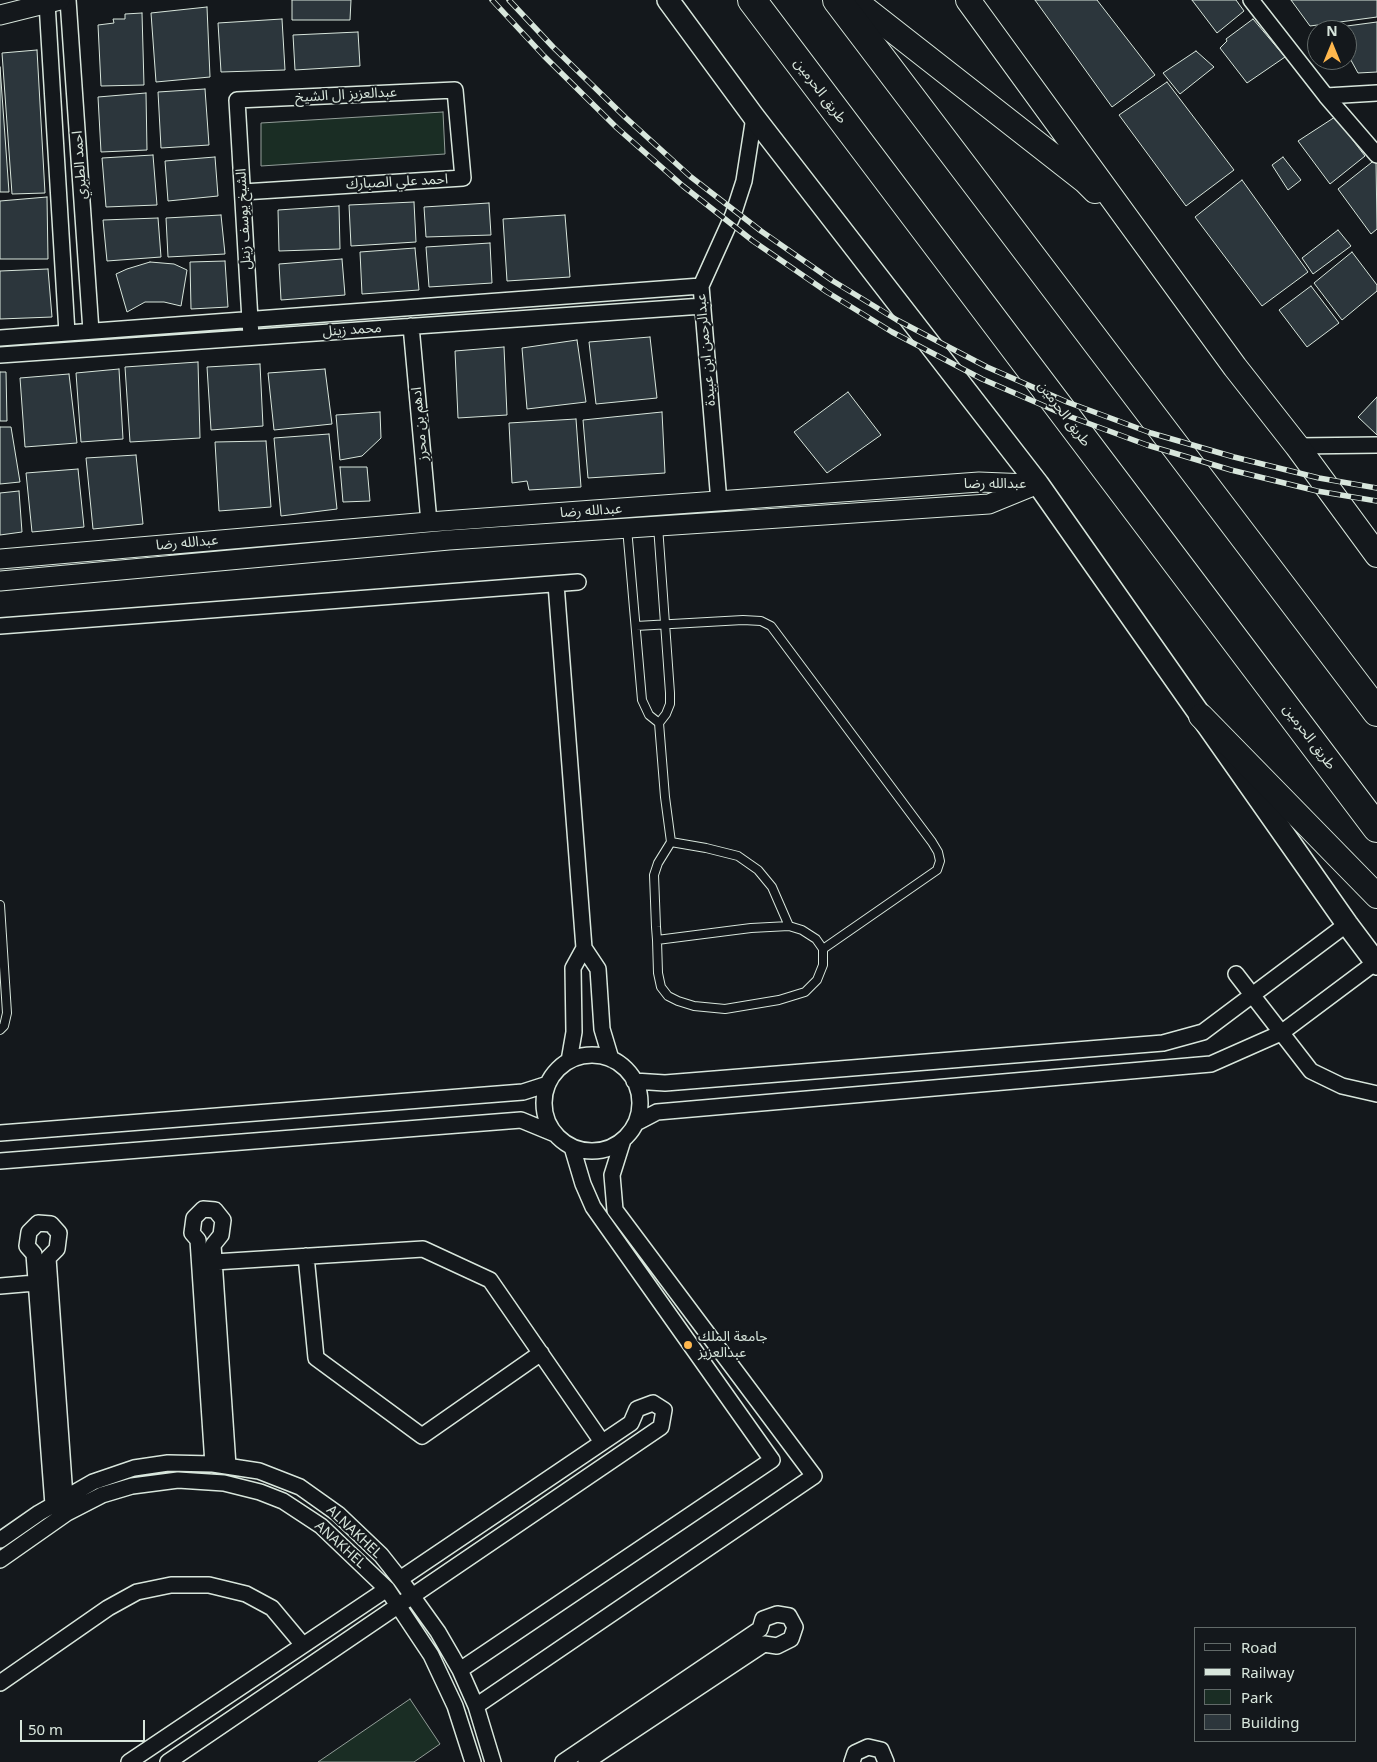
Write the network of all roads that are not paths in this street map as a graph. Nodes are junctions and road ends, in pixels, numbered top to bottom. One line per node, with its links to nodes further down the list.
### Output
1 (68, 0): 22 (street, احمد الطبري)
2 (668, 0): 14 (main road)
3 (752, 0): 45 (highway, طريق الحرمين)
4 (837, 0): 42 (highway)
5 (854, 0): 17 (main road)
6 (968, 0): 17 (main road)
7 (1251, 0): 12 (street)
8 (54, 2): 9 (street); 23 (street, احمد الطبري)
9 (0, 15)
10 (455, 90): 13 (street, عبدالعزيز ال الشيخ); 16 (street, احمد علي الصبارك)
11 (1377, 93): 12 (street)
12 (1326, 96): 15 (street)
13 (237, 100): 16 (street, الشيخ يوسف زينل)
14 (754, 116): 18 (street, عبدالرحمن ابن عبيدة); 29 (main road)
15 (1377, 155)
16 (243, 192): 20 (street, الشيخ يوسف زينل)
17 (1139, 234): 28 (main road)
18 (701, 286): 19 (street, عبدالرحمن ابن عبيدة); 20 (street, محمد زينل)
19 (703, 306): 21 (street, محمد زينل); 30 (street, عبدالرحمن ابن عبيدة)
20 (250, 319): 22 (street, محمد زينل); 25 (street, الشيخ يوسف زينل)
21 (411, 326): 25 (street, محمد زينل); 31 (street, ادهم بن محرز)
22 (91, 331): 23 (street, محمد زينل)
23 (67, 333): 24 (street, محمد زينل)
24 (0, 338)
25 (251, 338): 26 (street, محمد زينل)
26 (0, 355)
27 (1377, 445): 28 (street)
28 (1297, 446): 34 (main road)
29 (1038, 484): 30 (street, عبدالله رضا); 32 (street, عبدالله رضا); 43 (main road)
30 (719, 502): 31 (street, عبدالله رضا)
31 (429, 522): 35 (street, عبدالله رضا)
32 (658, 526): 33 (street, عبدالله رضا); 39 (lane)
33 (627, 528): 36 (street, عبدالله رضا); 41 (lane)
34 (1377, 555)
35 (0, 559)
36 (0, 581)
37 (578, 582): 38 (street)
38 (556, 584): 40 (street); 53 (street)
39 (665, 624): 41 (lane); 44 (lane); 54 (lane)
40 (0, 626)
41 (636, 626): 44 (lane)
42 (1377, 712)
43 (1201, 716): 47 (main road); 49 (main road)
44 (659, 724): 46 (lane)
45 (1377, 828)
46 (671, 842): 50 (lane); 51 (lane)
47 (1377, 896)
48 (0, 906): 52 (lane)
49 (1347, 924): 55 (main road); 59 (street)
50 (789, 926): 51 (lane); 54 (lane)
51 (656, 940): 54 (lane)
52 (1, 943): 56 (lane)
53 (584, 948): 62 (street); 63 (street)
54 (823, 949)
55 (1376, 963): 61 (street)
56 (2, 964): 58 (lane)
57 (1236, 974): 59 (street)
58 (3, 990): 60 (lane)
59 (1253, 995): 61 (street); 64 (street)
60 (0, 1030)
61 (1282, 1033): 66 (street); 67 (street)
62 (611, 1059): 63 (street); 64 (street)
63 (569, 1060): 65 (street)
64 (634, 1081): 67 (street)
65 (548, 1084): 68 (street); 69 (street)
66 (1377, 1094)
67 (636, 1123): 70 (street)
68 (0, 1133)
69 (555, 1134): 71 (street); 72 (street)
70 (623, 1140): 71 (street); 90 (street)
71 (572, 1147): 88 (street)
72 (0, 1161)
73 (306, 1256): 74 (street); 77 (street); 77 (street)
74 (214, 1262): 79 (street); 79 (street)
75 (36, 1283): 76 (street); 80 (street); 80 (street)
76 (0, 1286)
77 (540, 1353): 78 (street)
78 (602, 1442): 83 (street); 85 (street)
79 (221, 1465): 80 (street, ALNAKHEL); 83 (street, ALNAKHEL)
80 (59, 1501): 81 (street, ALNAKHEL)
81 (0, 1540)
82 (0, 1560): 84 (street, ANAKHEL)
83 (400, 1579): 85 (street, ALNAKHEL)
84 (387, 1589): 86 (street, ANAKHEL); 87 (street)
85 (412, 1596): 86 (street); 88 (street, ALNAKHEL)
86 (398, 1605): 92 (street); 93 (street, ANAKHEL)
87 (303, 1645): 89 (street); 91 (street)
88 (460, 1670): 90 (street, ALNAKHEL)
89 (0, 1683)
90 (476, 1706): 94 (street, ALNAKHEL)
91 (129, 1762)
92 (168, 1762)
93 (473, 1762)
94 (493, 1762)
95 (562, 1762): 96 (street)
96 (586, 1762)
97 (852, 1762): 98 (street)
98 (886, 1762)

